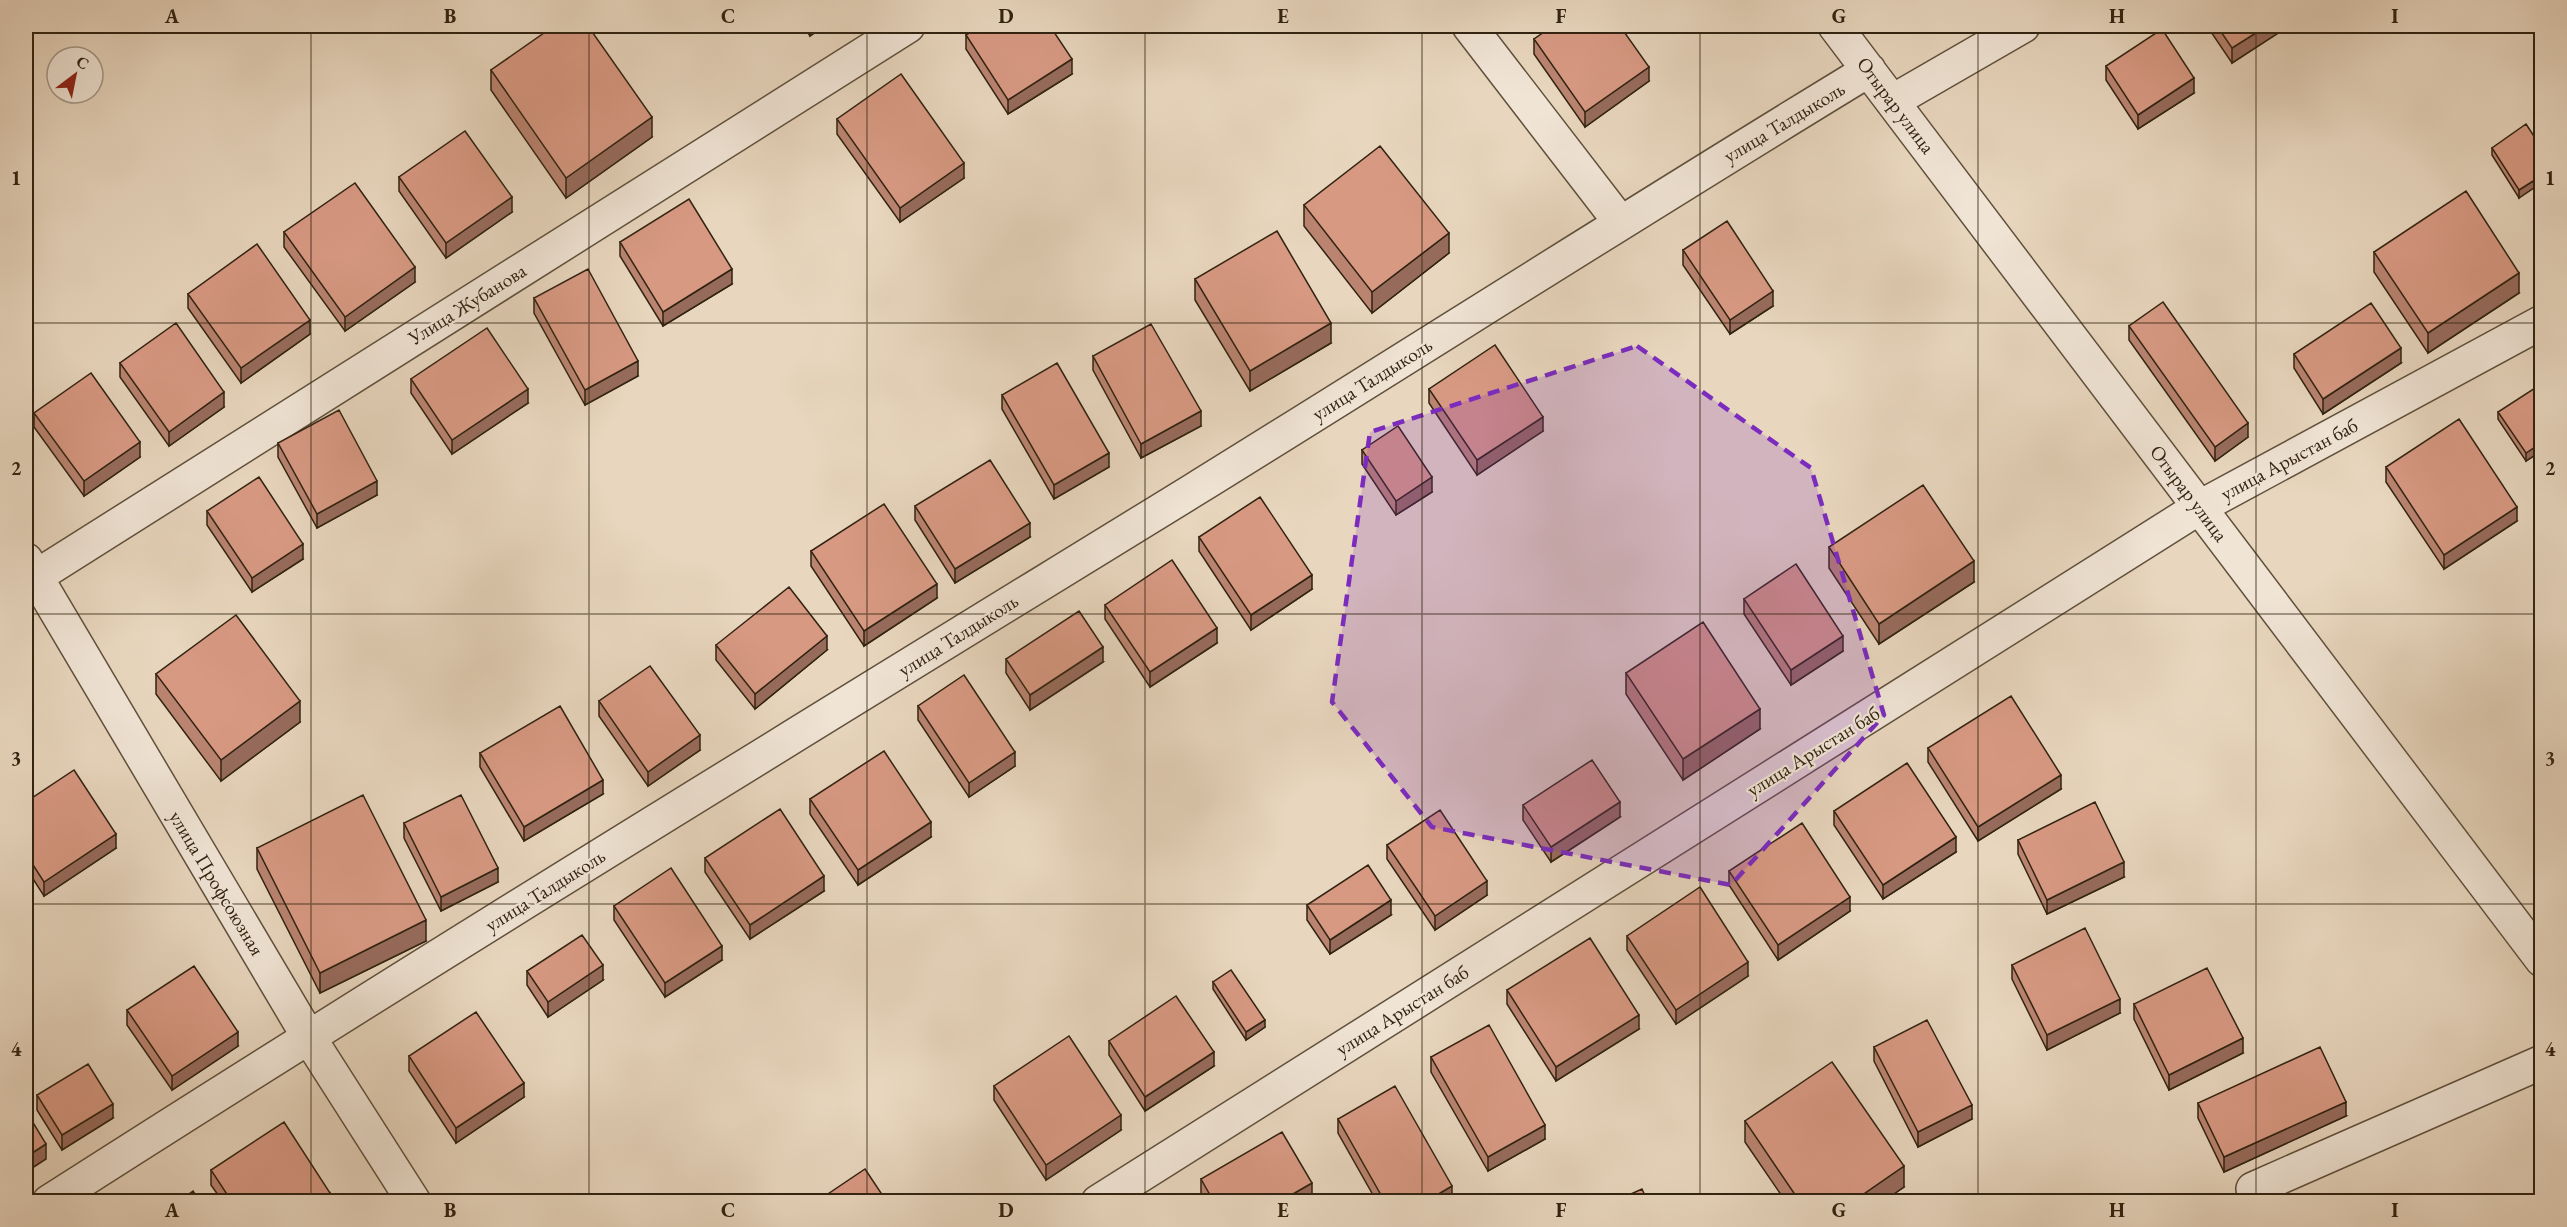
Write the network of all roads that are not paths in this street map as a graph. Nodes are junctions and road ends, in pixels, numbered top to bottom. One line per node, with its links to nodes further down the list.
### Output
1 (908, 26): 10 (street, Улица Жубанова)
2 (1469, 26): 7 (street)
3 (1835, 26): 5 (street, Отырар улица)
4 (2023, 26): 6 (street)
5 (1869, 70): 6 (street, Отырар улица); 7 (street, улица Талдыколь)
6 (1893, 100): 9 (street, Отырар улица)
7 (1620, 222): 12 (street, улица Талдыколь)
8 (2541, 322): 9 (street, улица Арыстан баб)
9 (2200, 507): 11 (street, Отырар улица); 17 (street, улица Арыстан баб)
10 (29, 573): 12 (street, улица Профсоюзная)
11 (2541, 960)
12 (308, 1036): 15 (street, улица Талдыколь); 16 (street, улица Профсоюзная)
13 (2541, 1062): 14 (street)
14 (2253, 1189)
15 (49, 1202)
16 (414, 1202)
17 (1098, 1202)

